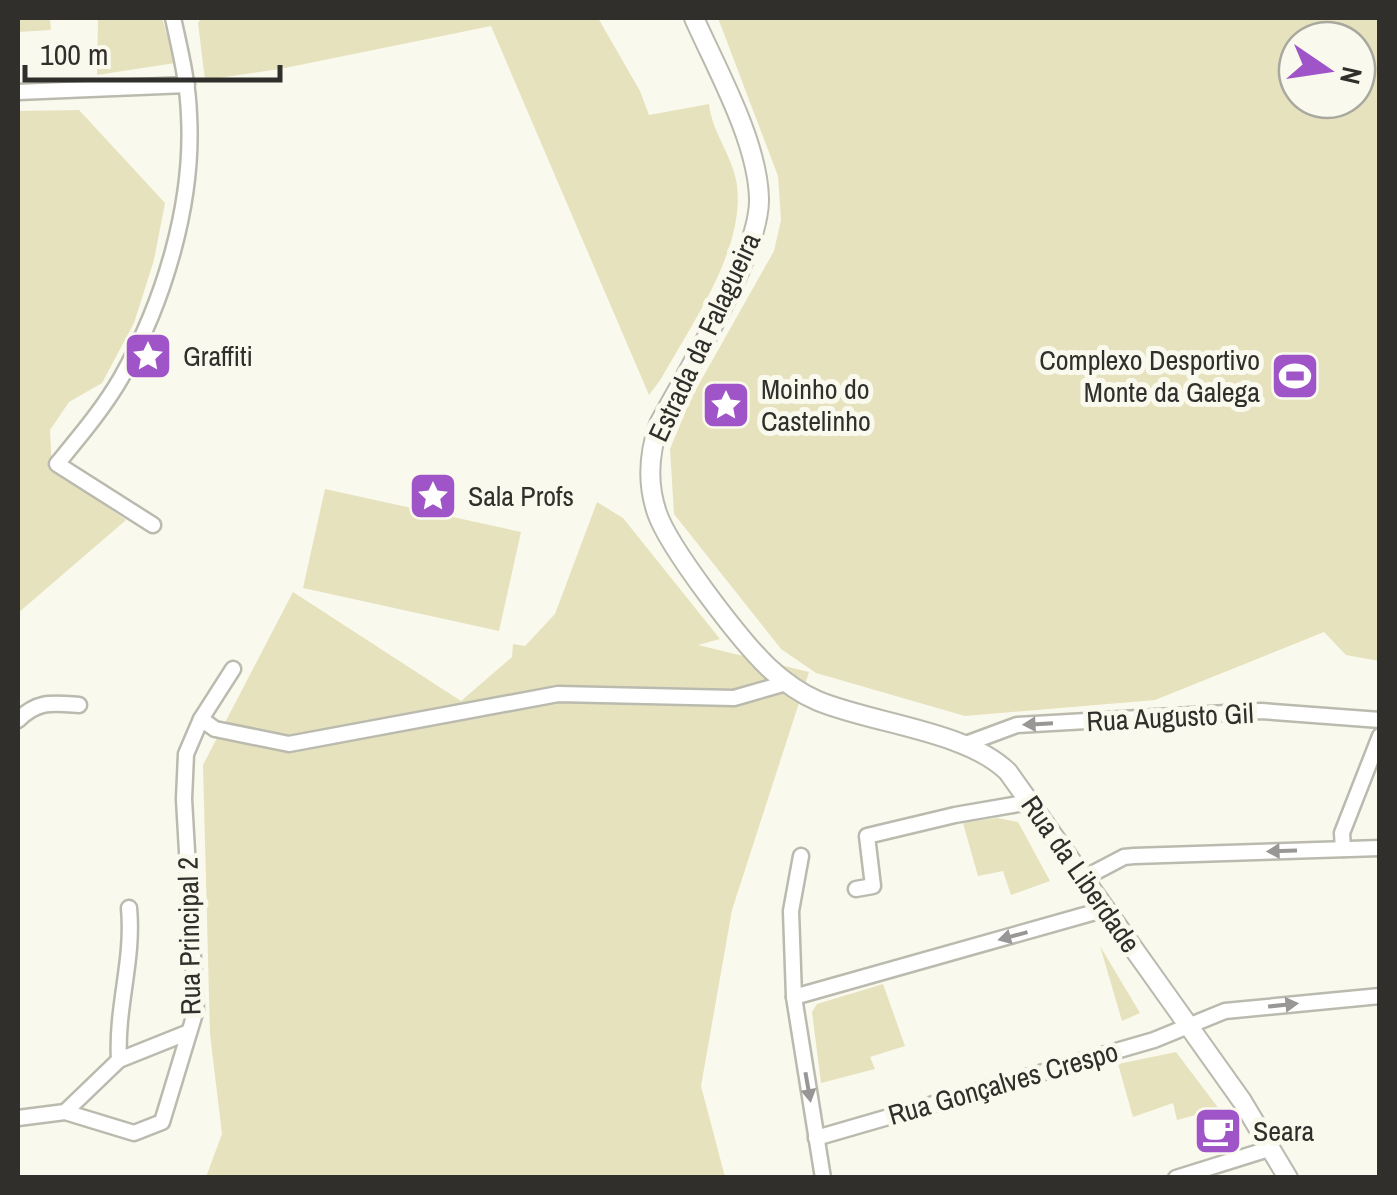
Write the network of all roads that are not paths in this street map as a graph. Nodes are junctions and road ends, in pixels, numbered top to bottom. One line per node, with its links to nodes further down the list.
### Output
1 (173, 18): 3 (street)
2 (694, 18): 7 (street, Estrada da Falagueira)
3 (187, 85): 4 (street); 5 (street)
4 (18, 92)
5 (153, 525)
6 (233, 669): 9 (street, Rua Principal 2)
7 (786, 682): 9 (street); 13 (street, Rua da Liberdade)
8 (80, 704): 10 (street)
9 (201, 719): 25 (street, Rua Principal 2)
10 (18, 720)
11 (1380, 720): 13 (street, Rua Augusto Gil, one-way to 13)
12 (1380, 736): 16 (street)
13 (964, 745): 14 (street, Rua da Liberdade)
14 (1030, 802): 18 (street, Rua da Liberdade); 19 (street)
15 (1380, 848): 16 (street)
16 (1343, 849): 18 (street, one-way to 18)
17 (801, 856): 23 (street)
18 (1084, 878): 21 (street, Rua da Liberdade)
19 (856, 890)
20 (128, 908): 26 (street)
21 (1106, 909): 23 (street, one-way to 23); 24 (street, Rua da Liberdade)
22 (1380, 996): 24 (street, Rua Gonçalves Crespo, one-way to 22)
23 (794, 997): 29 (street, one-way to 29)
24 (1189, 1026): 29 (street, Rua Gonçalves Crespo); 30 (street, Rua da Liberdade)
25 (190, 1032): 26 (street); 27 (street, Rua Principal 2)
26 (119, 1060): 27 (street)
27 (65, 1112): 28 (street, Rua Principal 2)
28 (18, 1118)
29 (816, 1138): 31 (street)
30 (1272, 1148): 32 (street); 33 (street, Rua da Liberdade)
31 (824, 1178)
32 (1176, 1178)
33 (1288, 1178)

